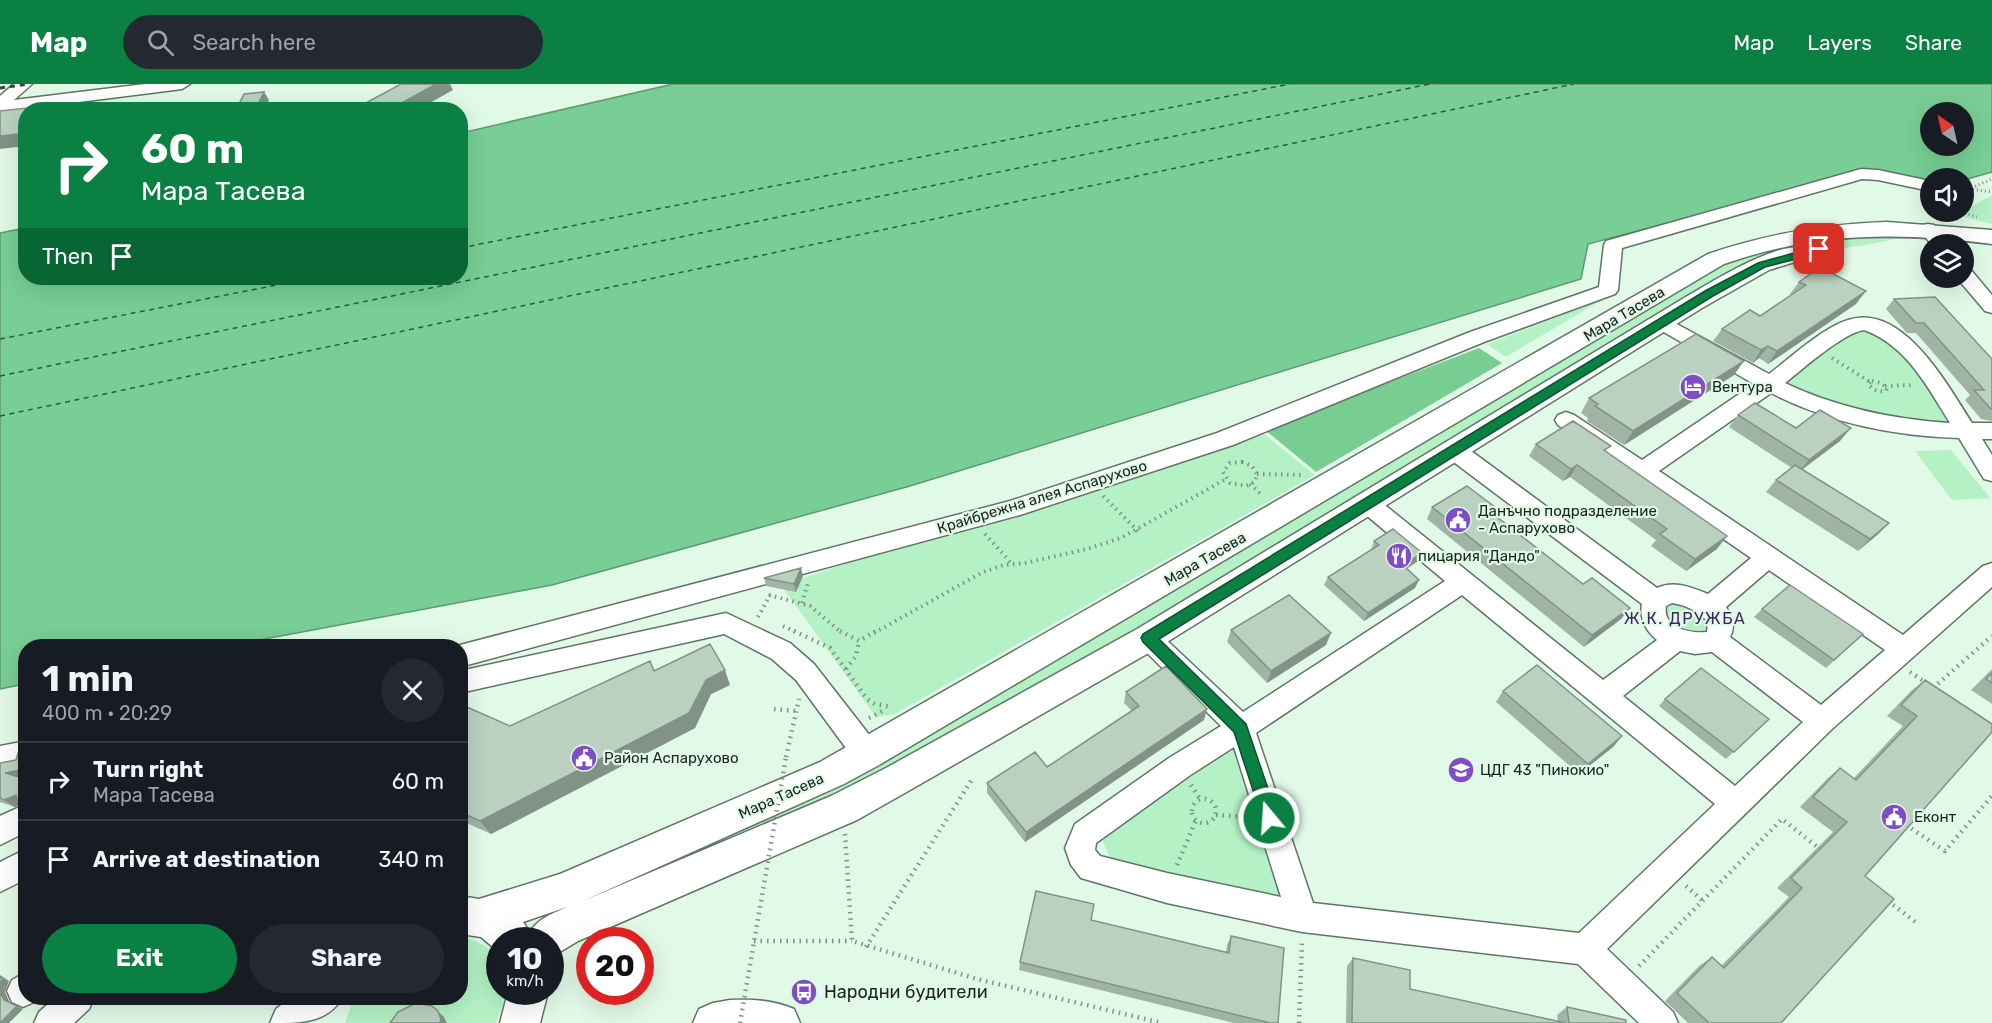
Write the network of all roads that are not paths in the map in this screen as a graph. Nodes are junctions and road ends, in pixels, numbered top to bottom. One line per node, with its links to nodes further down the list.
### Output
1 (24, 84): 5 (street)
2 (183, 84): 3 (street)
3 (40, 102)
4 (18, 105): 5 (street)
5 (0, 107)
6 (1920, 184): 14 (street)
7 (1920, 237): 15 (main road, Мара Тасева)
8 (1992, 237): 9 (main road)
9 (1974, 239)
10 (1920, 242): 17 (main road, Мара Тасева)
11 (1974, 247): 12 (main road)
12 (1992, 250)
13 (1974, 286): 16 (street)
14 (1608, 290): 15 (street); 34 (street, Крайбрежна алея Аспарухово)
15 (1635, 307): 40 (main road, Мара Тасева)
16 (1992, 307)
17 (1662, 322): 18 (street); 22 (main road, Мара Тасева)
18 (1771, 383): 20 (street); 20 (street); 23 (street)
19 (1566, 420): 23 (street)
20 (1965, 430): 21 (street); 24 (street)
21 (1992, 431)
22 (1455, 451): 25 (main road, Мара Тасева); 29 (street)
23 (1643, 471): 26 (street)
24 (1992, 473)
25 (1368, 504): 28 (street); 31 (main road, Мара Тасева)
26 (1768, 558): 30 (street); 35 (street)
27 (1992, 573): 35 (street)
28 (1464, 581): 37 (street); 39 (street)
29 (1655, 600): 30 (street); 32 (street)
30 (1709, 607): 33 (street)
31 (1148, 638): 39 (street); 51 (main road, Мара Тасева)
32 (1676, 639): 33 (street); 37 (street)
33 (1716, 640): 38 (street)
34 (468, 654)
35 (1898, 654): 38 (street)
36 (468, 680): 40 (street)
37 (1604, 695): 43 (street)
38 (1822, 721): 43 (street)
39 (1241, 728): 49 (street); 49 (street)
40 (867, 754): 48 (main road, Мара Тасева)
41 (18, 755): 42 (street)
42 (0, 758)
43 (1735, 804): 52 (street)
44 (18, 821): 45 (street)
45 (0, 831)
46 (18, 868): 47 (street)
47 (0, 878)
48 (471, 916): 50 (main road)
49 (1302, 917): 52 (street)
50 (497, 927)
51 (564, 928)
52 (1585, 949): 61 (street)
53 (70, 1005): 56 (street)
54 (313, 1005): 57 (main road)
55 (331, 1005): 58 (main road)
56 (50, 1023)
57 (290, 1023)
58 (324, 1023)
59 (712, 1023): 60 (main road)
60 (780, 1023)
61 (1662, 1023)

